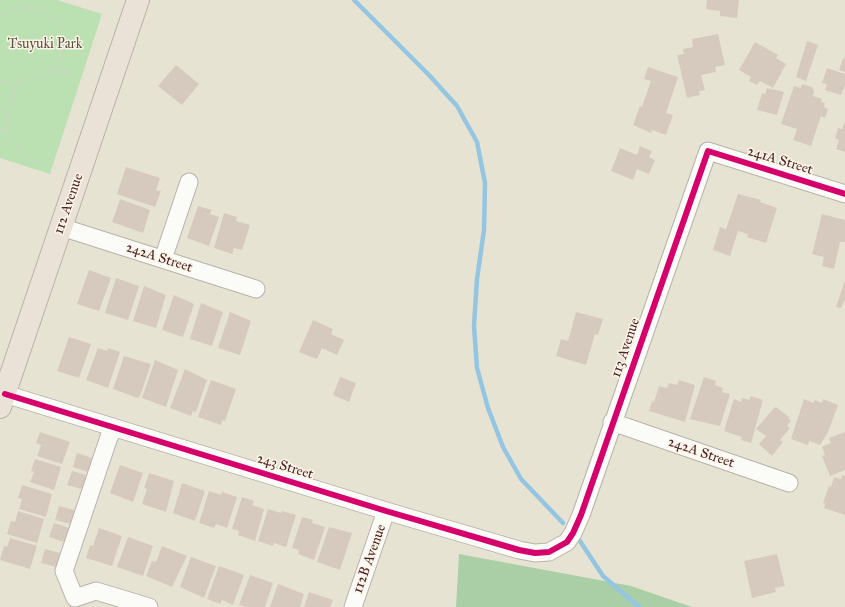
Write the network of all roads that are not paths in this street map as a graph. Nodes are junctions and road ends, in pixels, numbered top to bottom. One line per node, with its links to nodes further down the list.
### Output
1 (138, 0): 5 (main road, 112 Avenue)
2 (708, 151): 4 (street, 241A Street); 9 (street, 113 Avenue)
3 (189, 182): 6 (street)
4 (845, 194)
5 (61, 227): 6 (street, 242A Street); 8 (main road, 112 Avenue)
6 (163, 260): 7 (street, 242A Street)
7 (256, 289)
8 (2, 400): 10 (street, 243 Street)
9 (612, 422): 11 (street, 242A Street); 13 (street, 113 Avenue)
10 (114, 428): 12 (street, 243 Street); 14 (street)
11 (789, 483)
12 (386, 511): 13 (street, 243 Street); 15 (street, 112B Avenue)
13 (559, 548)
14 (149, 607)
15 (353, 607)

